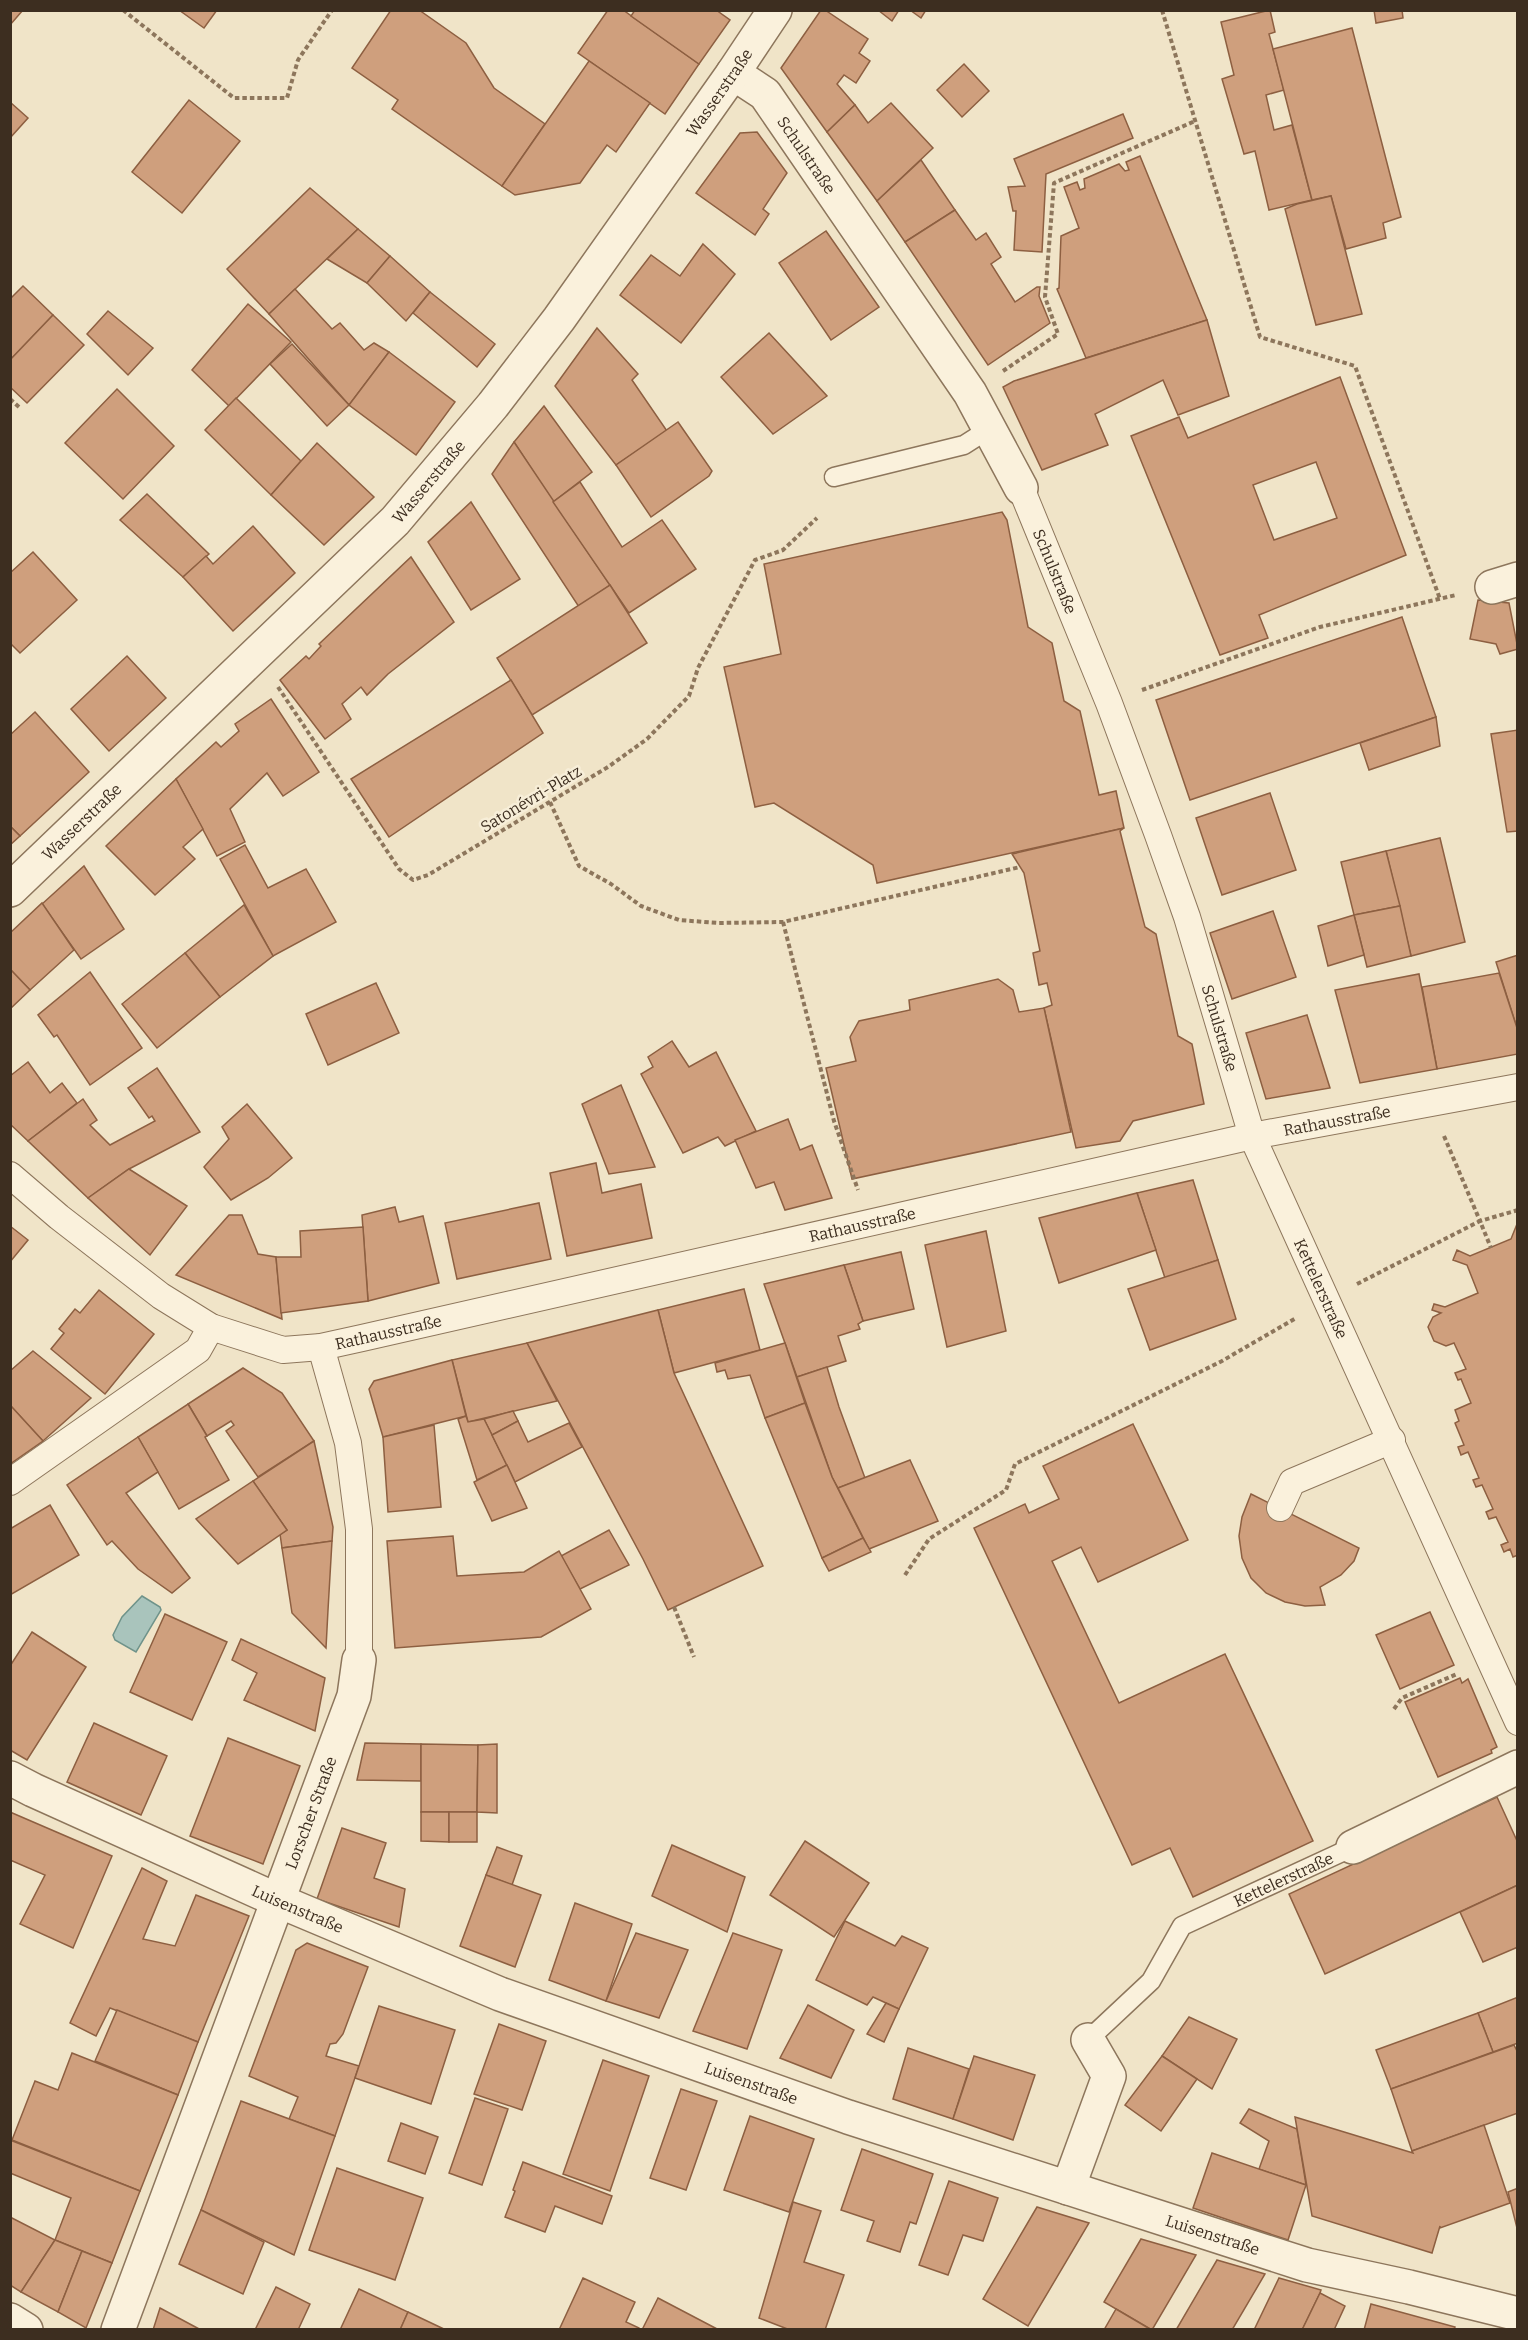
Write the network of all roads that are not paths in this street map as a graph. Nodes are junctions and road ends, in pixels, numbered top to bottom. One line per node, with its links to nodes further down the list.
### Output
1 (775, 10): 2 (street, Wasserstraße)
2 (733, 73): 3 (street, Schulstraße); 6 (street, Wasserstraße)
3 (990, 429): 4 (lane); 5 (street, Schulstraße)
4 (834, 477)
5 (1021, 488): 8 (street, Schulstraße)
6 (10, 890)
7 (1518, 1087): 8 (street, Rathausstraße)
8 (1252, 1136): 11 (street, Rathausstraße); 12 (street, Kettelerstraße)
9 (10, 1175): 10 (street, Rathausstraße)
10 (211, 1327): 11 (street, Rathausstraße); 13 (street)
11 (321, 1347): 15 (street, Lorscher Straße)
12 (1392, 1440): 14 (street); 16 (street, Kettelerstraße)
13 (10, 1482)
14 (1280, 1508)
15 (359, 1660): 20 (street, Lorscher Straße)
16 (1518, 1722)
17 (1518, 1767): 19 (street, Kettelerstraße)
18 (10, 1778): 20 (street, Luisenstraße)
19 (1353, 1846): 21 (lane, Kettelerstraße)
20 (279, 1901): 22 (street, Luisenstraße); 26 (street, Lorscher Straße)
21 (1088, 2040): 22 (street)
22 (1068, 2188): 23 (street, Luisenstraße)
23 (1518, 2314)
24 (10, 2320): 25 (street)
25 (26, 2330)
26 (118, 2330)

